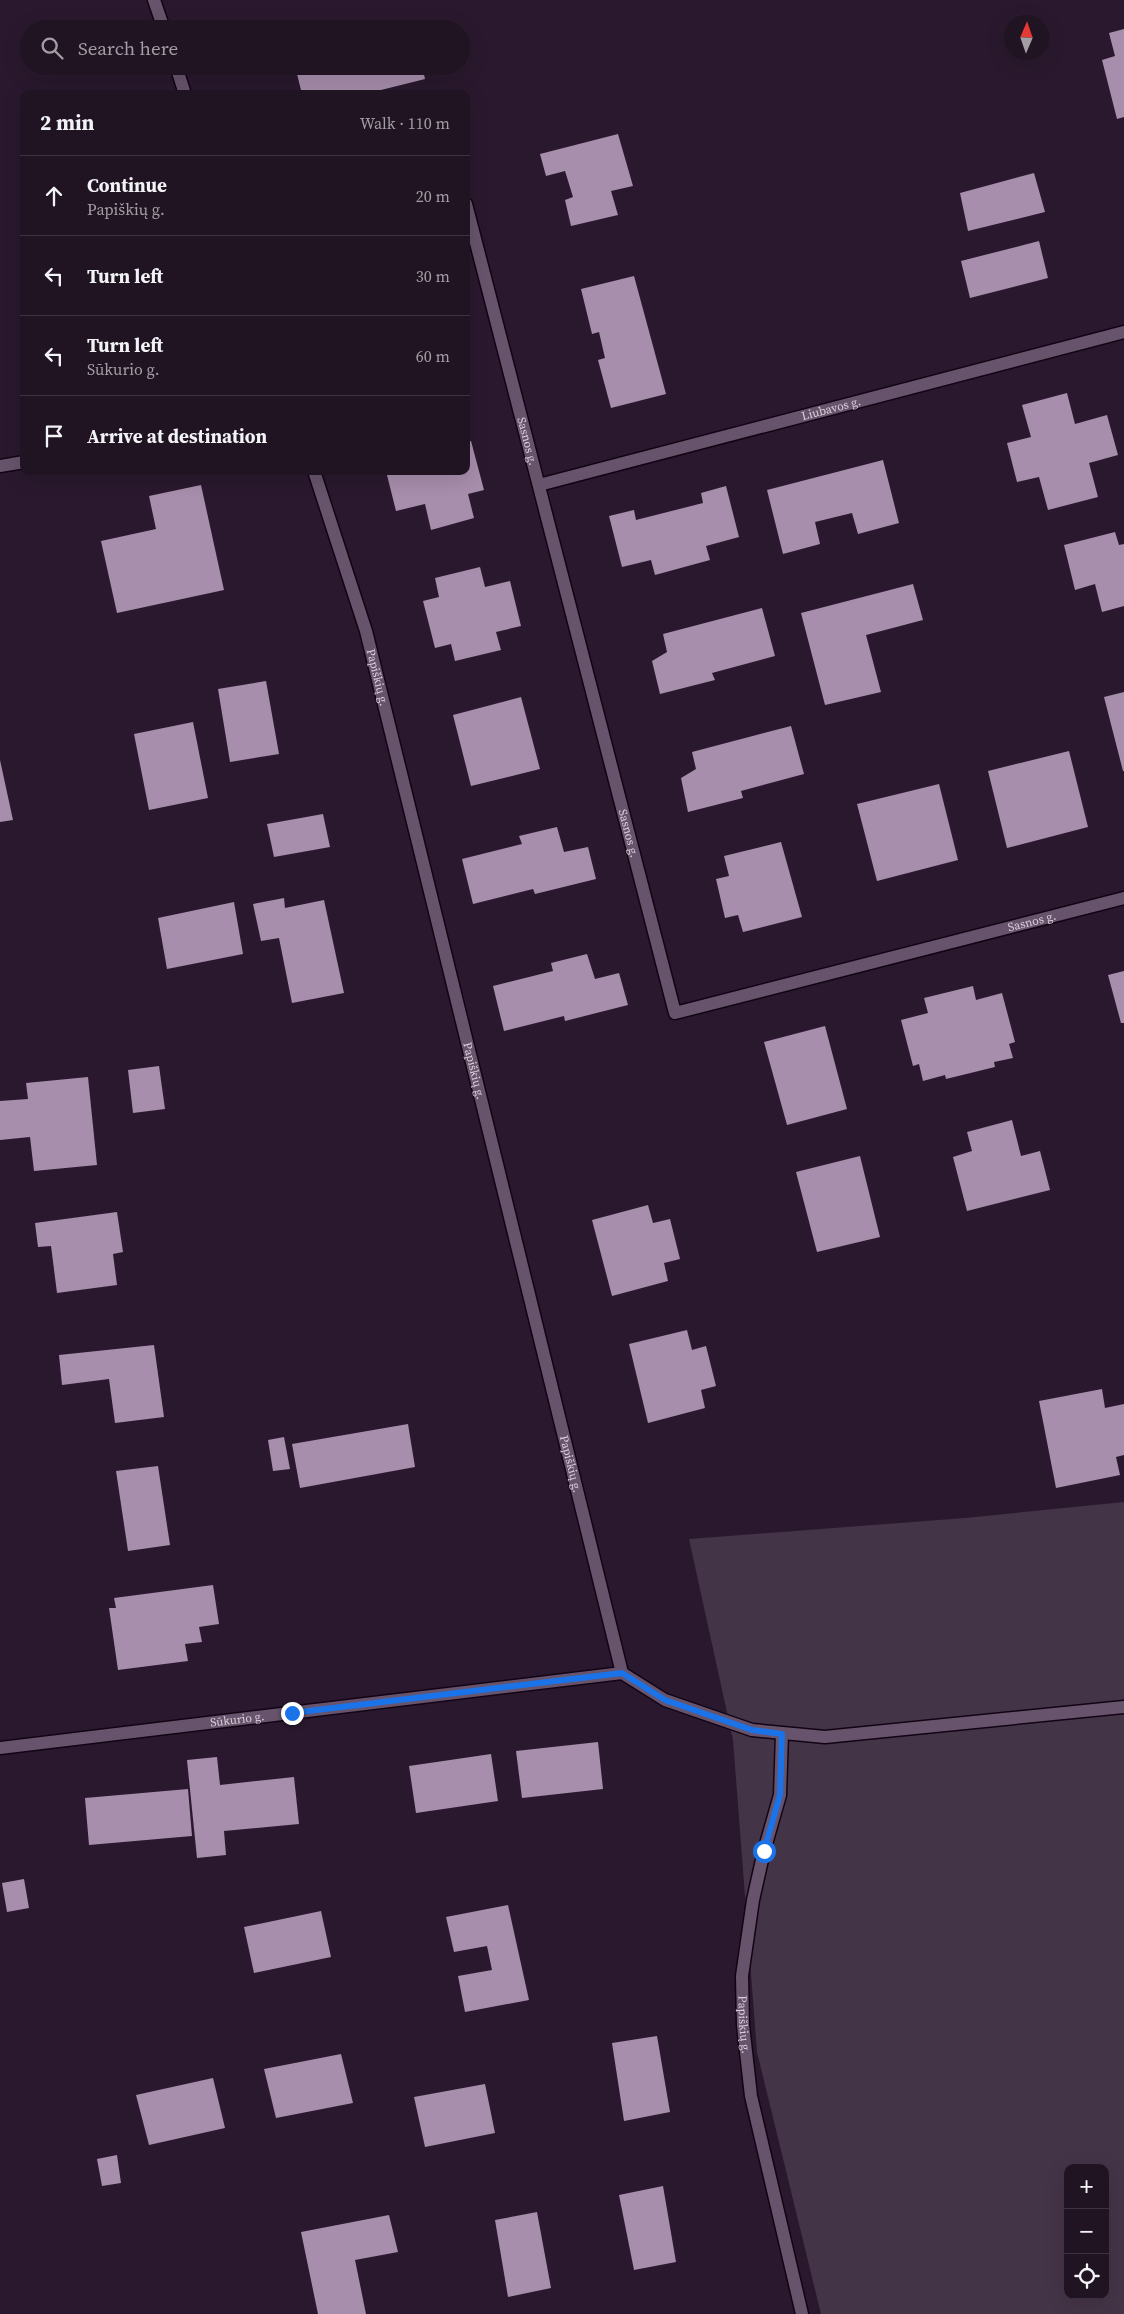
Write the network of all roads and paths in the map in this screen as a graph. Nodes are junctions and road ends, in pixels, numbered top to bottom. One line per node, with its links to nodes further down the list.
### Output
1 (154, 0): 2 (street)
2 (161, 20)
3 (179, 75): 4 (street)
4 (184, 90)
5 (470, 219): 10 (street, Sasnos g.)
6 (1124, 332): 10 (street, Liubavos g.)
7 (20, 463): 8 (street)
8 (0, 466)
9 (315, 475): 12 (street, Papiškių g.)
10 (539, 486): 11 (street, Sasnos g.)
11 (1124, 898)
12 (622, 1673): 14 (street); 15 (street, Sūkurio g.)
13 (1124, 1707): 14 (street)
14 (782, 1734): 16 (street, Papiškių g.)
15 (0, 1748)
16 (802, 2314)

